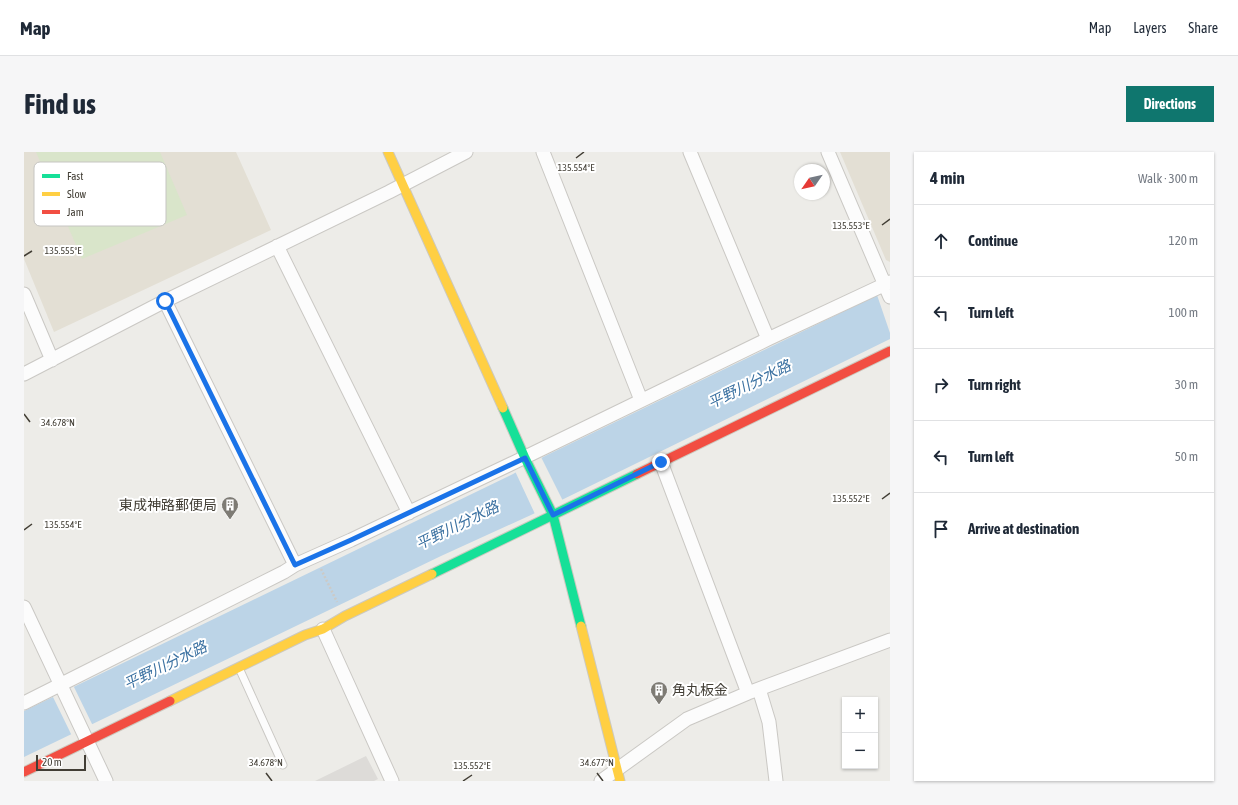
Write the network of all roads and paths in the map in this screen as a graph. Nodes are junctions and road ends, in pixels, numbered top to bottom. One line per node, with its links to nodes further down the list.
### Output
1 (388, 152): 6 (street)
2 (466, 152): 6 (street)
3 (543, 152): 15 (street)
4 (690, 152): 11 (street)
5 (828, 152): 8 (street)
6 (403, 185): 7 (street); 16 (street)
7 (277, 246): 10 (street); 19 (street)
8 (888, 288): 11 (street)
9 (24, 294): 13 (street)
10 (165, 301): 13 (street); 20 (street)
11 (768, 339): 15 (street)
12 (890, 351): 17 (street)
13 (52, 360): 14 (street)
14 (24, 374)
15 (641, 400): 16 (street)
16 (527, 460): 18 (street); 19 (street)
17 (661, 462): 18 (street); 28 (street)
18 (551, 511): 24 (street); 33 (street)
19 (409, 513): 20 (street)
20 (295, 565): 27 (street)
21 (321, 569): 22 (path)
22 (338, 604)
23 (24, 607): 27 (street)
24 (322, 628): 26 (street); 35 (street)
25 (890, 640): 28 (street)
26 (239, 667): 30 (street); 31 (lane)
27 (62, 687): 29 (street); 30 (street)
28 (753, 691): 33 (street); 37 (street)
29 (24, 703)
30 (85, 736): 32 (street); 34 (street)
31 (283, 765)
32 (24, 772)
33 (619, 775): 36 (street)
34 (106, 781)
35 (392, 781)
36 (600, 781)
37 (776, 781)

